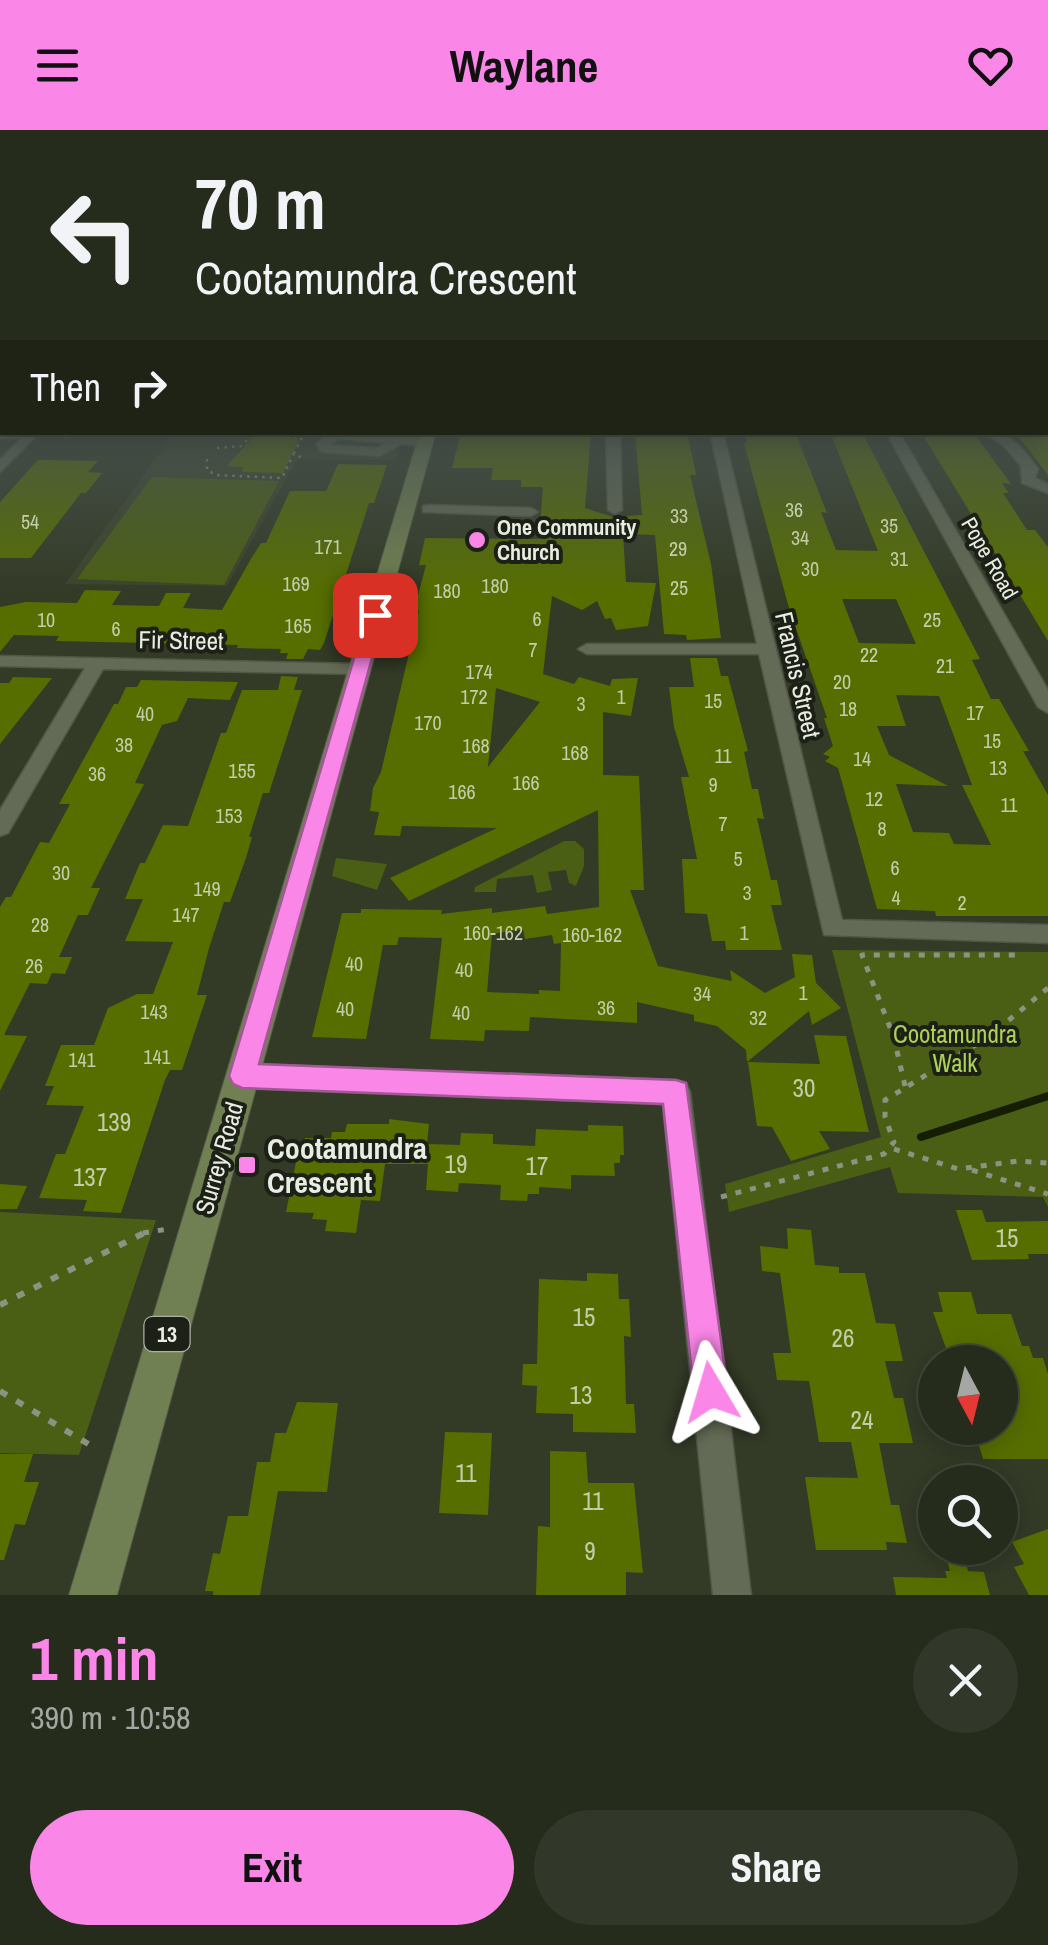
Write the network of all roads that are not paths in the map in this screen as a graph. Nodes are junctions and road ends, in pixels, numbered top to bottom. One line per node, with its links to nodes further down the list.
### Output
1 (420, 457): 16 (main road, Surrey Road / 13)
2 (614, 457): 8 (street)
3 (722, 457): 11 (street, Francis Street)
4 (906, 457): 14 (street, Pope Road)
5 (1022, 457): 6 (street)
6 (1047, 486)
7 (428, 509): 9 (street)
8 (615, 510)
9 (531, 512)
10 (588, 648): 11 (street)
11 (766, 650): 19 (street, Francis Street)
12 (0, 661): 13 (street, Fir Street)
13 (97, 664): 16 (street, Fir Street); 18 (street)
14 (1024, 664): 15 (street); 17 (street, Pope Road)
15 (1048, 664)
16 (360, 669): 20 (main road, Surrey Road / 13)
17 (1048, 707)
18 (0, 828)
19 (1048, 934)
20 (242, 1076): 21 (main road, Surrey Road / 13); 22 (street)
21 (93, 1595)
22 (732, 1595)

